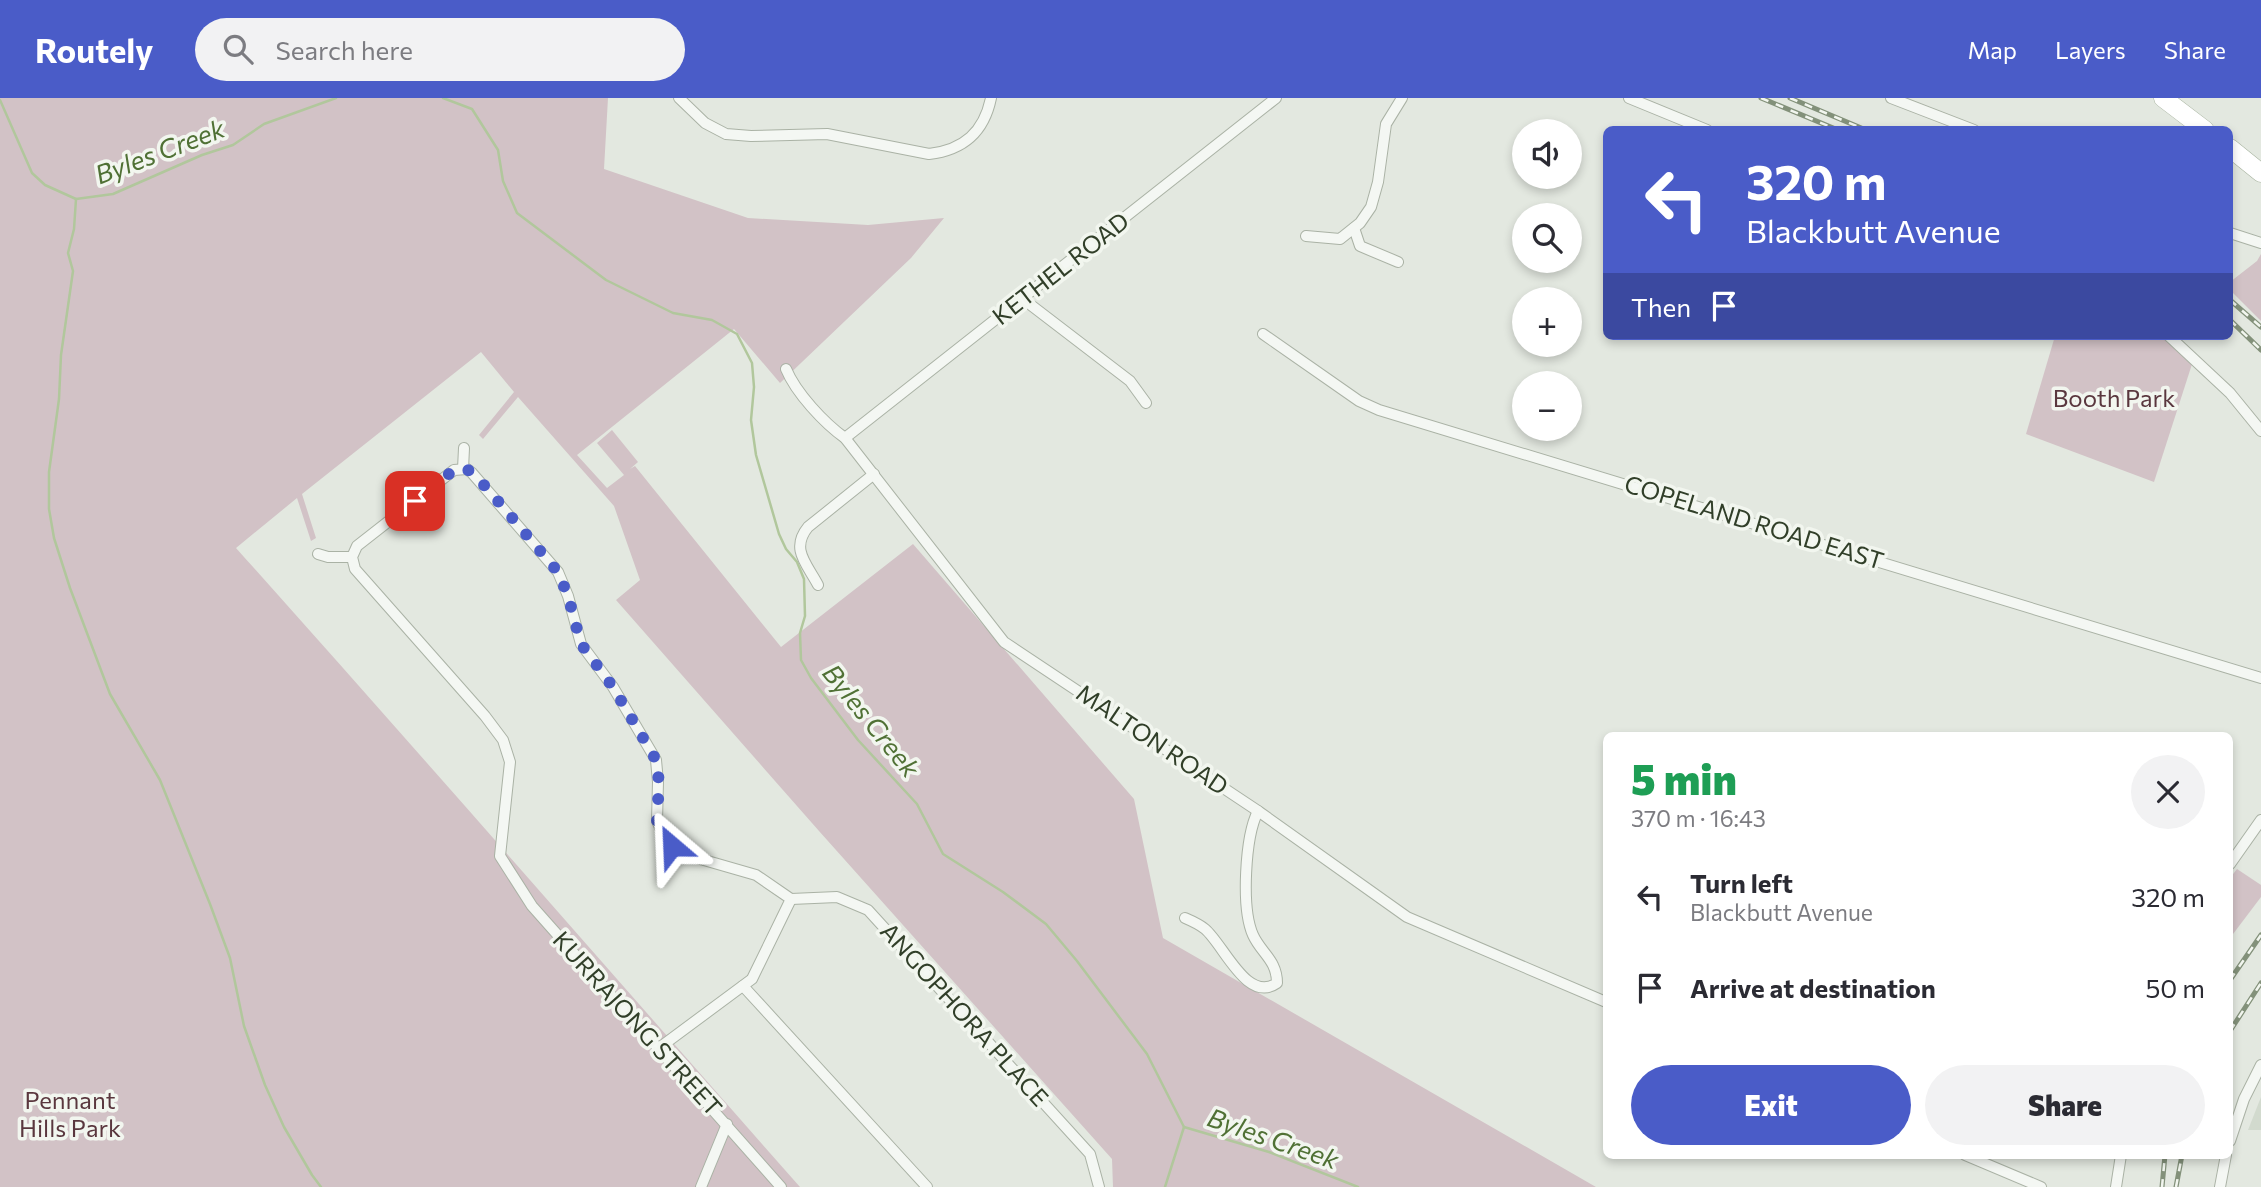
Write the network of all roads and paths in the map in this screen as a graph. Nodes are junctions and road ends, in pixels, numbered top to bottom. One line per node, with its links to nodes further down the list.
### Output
1 (679, 98): 2 (street)
2 (991, 98)
3 (1276, 98): 18 (street, KETHEL ROAD)
4 (1402, 98): 13 (street)
5 (1629, 98): 8 (street)
6 (1891, 98): 9 (street)
7 (2164, 98): 10 (main road)
8 (1697, 126)
9 (1964, 126)
10 (2200, 126)
11 (2233, 150): 12 (main road)
12 (2261, 173)
13 (1354, 228): 15 (street); 17 (street)
14 (2233, 234): 16 (street)
15 (1306, 236)
16 (2261, 243)
17 (1398, 262)
18 (1023, 299): 22 (street); 24 (street, KETHEL ROAD)
19 (1263, 334): 31 (street, COPELAND ROAD EAST)
20 (2173, 340): 23 (street)
21 (786, 369): 24 (street, MALTON ROAD)
22 (1146, 403)
23 (2261, 431)
24 (845, 438): 27 (street, MALTON ROAD)
25 (464, 448): 26 (street)
26 (463, 469): 29 (street); 35 (street)
27 (874, 474): 30 (street); 32 (street, MALTON ROAD)
28 (318, 554): 29 (street)
29 (352, 557): 39 (street, KURRAJONG STREET)
30 (818, 585)
31 (2261, 678)
32 (1258, 811): 36 (street); 38 (street, MALTON ROAD)
33 (2261, 820): 34 (street)
34 (2233, 860)
35 (791, 900): 37 (street); 49 (street, ANGOPHORA PLACE)
36 (1185, 918)
37 (743, 986): 39 (street); 48 (street)
38 (1603, 1001)
39 (659, 1048): 41 (street, KURRAJONG STREET)
40 (2261, 1065): 42 (street)
41 (727, 1124): 46 (street); 47 (street, KURRAJONG STREET)
42 (2233, 1132)
43 (1974, 1159): 50 (street)
44 (2120, 1159): 51 (street)
45 (2225, 1159): 52 (street)
46 (702, 1187)
47 (781, 1187)
48 (927, 1187)
49 (1098, 1187)
50 (2041, 1187)
51 (2116, 1187)
52 (2220, 1187)

